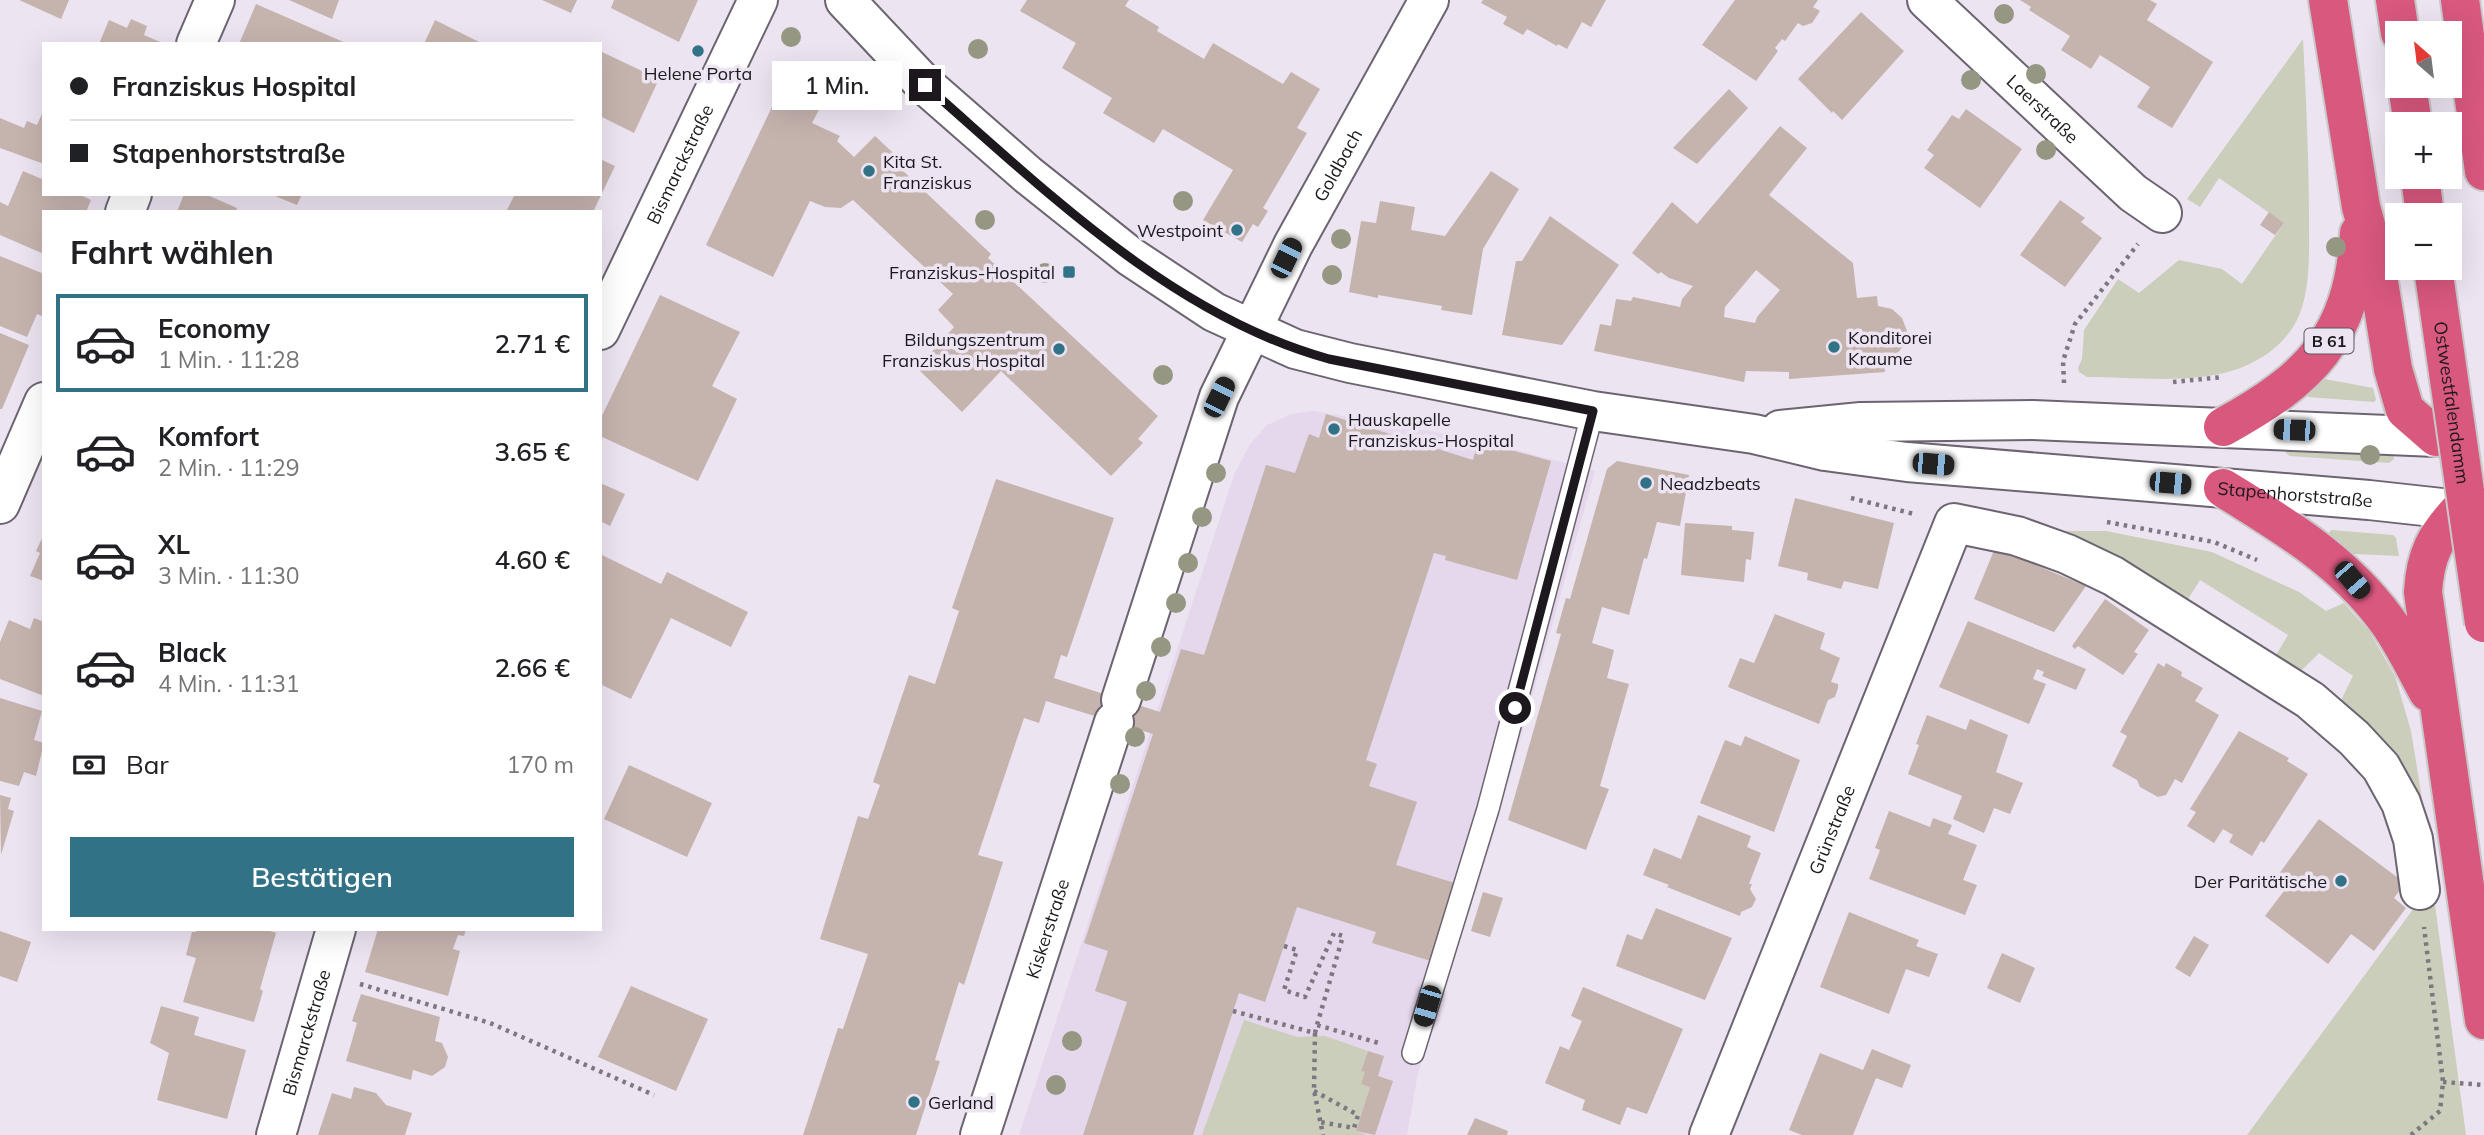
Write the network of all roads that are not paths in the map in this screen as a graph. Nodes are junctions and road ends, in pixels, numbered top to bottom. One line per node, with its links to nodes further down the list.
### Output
1 (215, 0): 10 (street)
2 (758, 0): 15 (street, Bismarckstraße)
3 (845, 0): 16 (street, Stapenhorststraße)
4 (1429, 0): 16 (street, Goldbach)
5 (1927, 0): 13 (street, Laerstraße)
6 (2328, 0): 12 (highway, B 61)
7 (2395, 0): 9 (highway)
8 (2460, 0): 11 (highway)
9 (2398, 21)
10 (197, 42)
11 (2484, 170)
12 (2361, 207): 19 (highway, B 61); 21 (highway, B 61)
13 (2162, 213)
14 (2435, 280): 25 (highway, Ostwestfalendamm, bridge)
15 (602, 326)
16 (1251, 331): 18 (street, Stapenhorststraße); 32 (street, Kiskerstraße)
17 (42, 407): 23 (street)
18 (1593, 411): 20 (street, Stapenhorststraße); 30 (lane)
19 (2223, 427): 20 (street, Stapenhorststraße); 21 (street, Stapenhorststraße)
20 (1754, 435): 22 (street, Stapenhorststraße)
21 (2435, 437)
22 (2223, 488): 24 (street, Stapenhorststraße); 26 (highway)
23 (0, 505)
24 (2460, 510): 26 (highway)
25 (2484, 623)
26 (2438, 713): 29 (highway)
27 (2420, 890): 33 (street, Grünstraße)
28 (335, 931): 31 (street, Bismarckstraße)
29 (2484, 1020)
30 (1413, 1054)
31 (276, 1135)
32 (980, 1135)
33 (1709, 1135)

